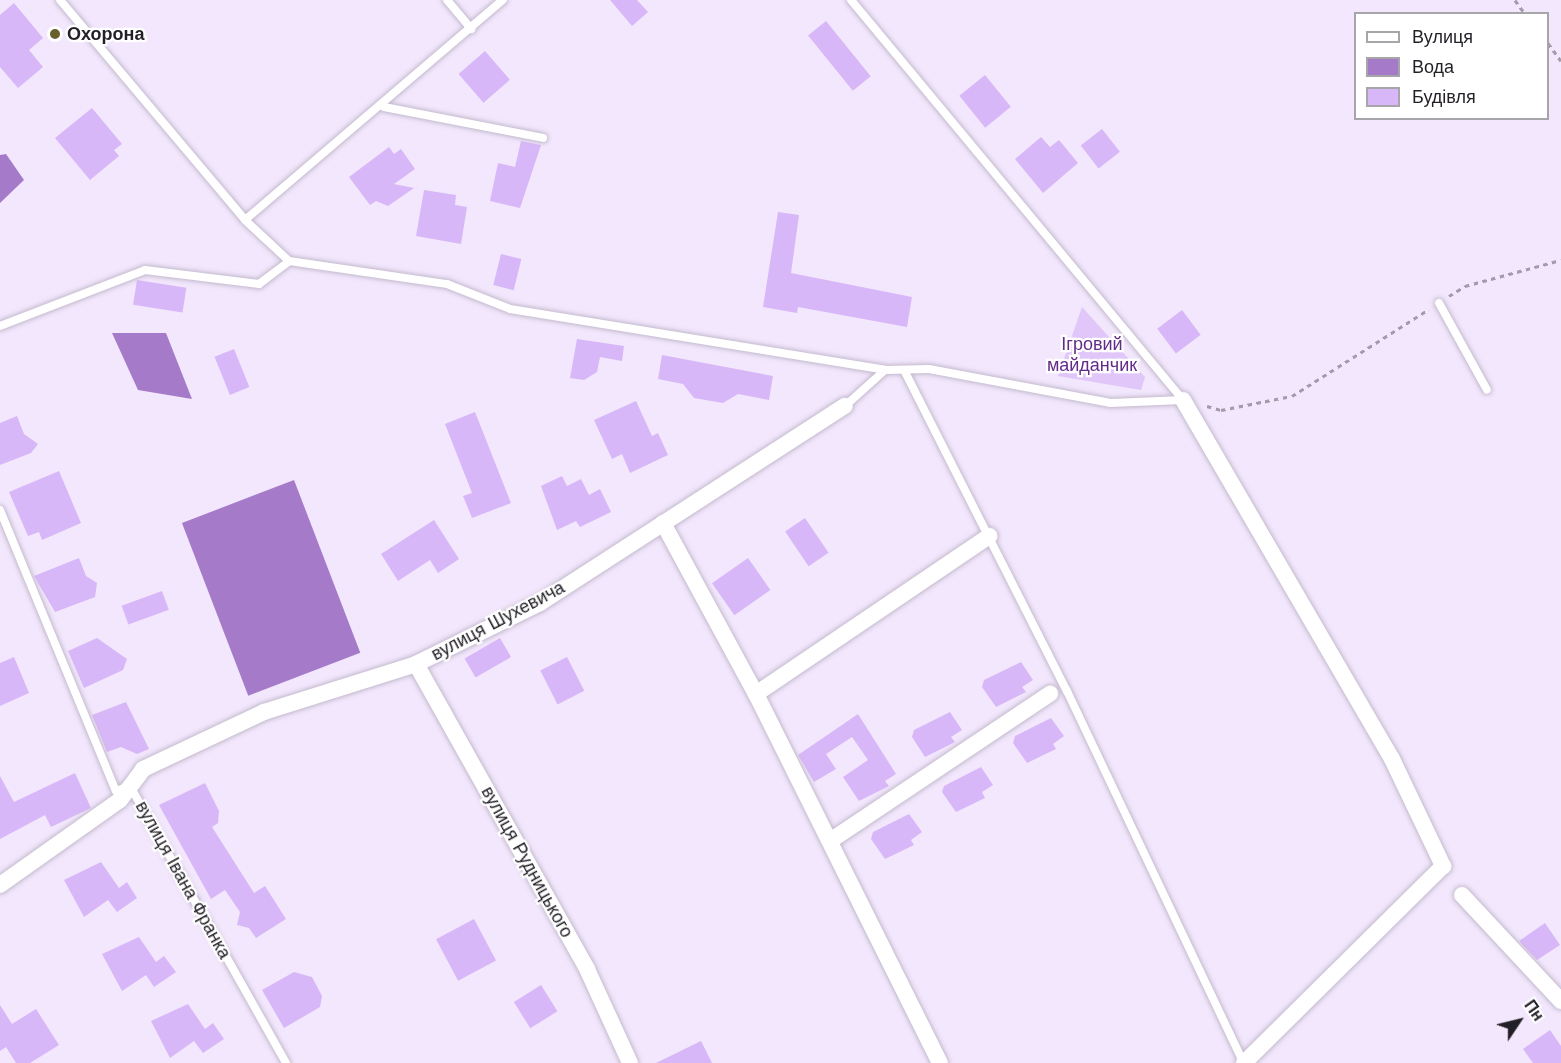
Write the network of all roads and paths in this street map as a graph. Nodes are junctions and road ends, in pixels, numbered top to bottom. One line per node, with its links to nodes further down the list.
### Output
1 (60, 0): 12 (lane)
2 (447, 0): 7 (lane)
3 (503, 0): 7 (lane)
4 (851, 0): 20 (lane)
5 (1515, 0): 6 (path)
6 (1524, 12)
7 (471, 29): 10 (lane)
8 (1549, 44): 9 (path)
9 (1561, 61)
10 (384, 107): 11 (lane); 12 (lane)
11 (543, 138)
12 (245, 220): 14 (lane)
13 (1561, 260): 15 (path)
14 (289, 261): 16 (lane); 17 (lane)
15 (1439, 303): 19 (lane); 20 (path)
16 (0, 326)
17 (885, 370): 18 (lane); 21 (lane)
18 (905, 372): 20 (lane); 24 (lane)
19 (1488, 390)
20 (1183, 400): 36 (street)
21 (845, 406): 23 (street, вулиця Шухевича)
22 (0, 510): 28 (lane, вулиця Івана Франка)
23 (663, 523): 25 (street, вулиця Шухевича); 26 (street)
24 (989, 536): 26 (street); 36 (lane)
25 (416, 664): 28 (street, вулиця Шухевича); 34 (street, вулиця Рудницького)
26 (756, 694): 29 (street)
27 (1050, 694): 29 (street)
28 (130, 786): 30 (street, вулиця Шухевича); 33 (lane, вулиця Івана Франка)
29 (830, 841): 35 (street)
30 (0, 885)
31 (1462, 895): 32 (street)
32 (1561, 1001)
33 (286, 1063)
34 (630, 1063)
35 (940, 1063)
36 (1244, 1063)

